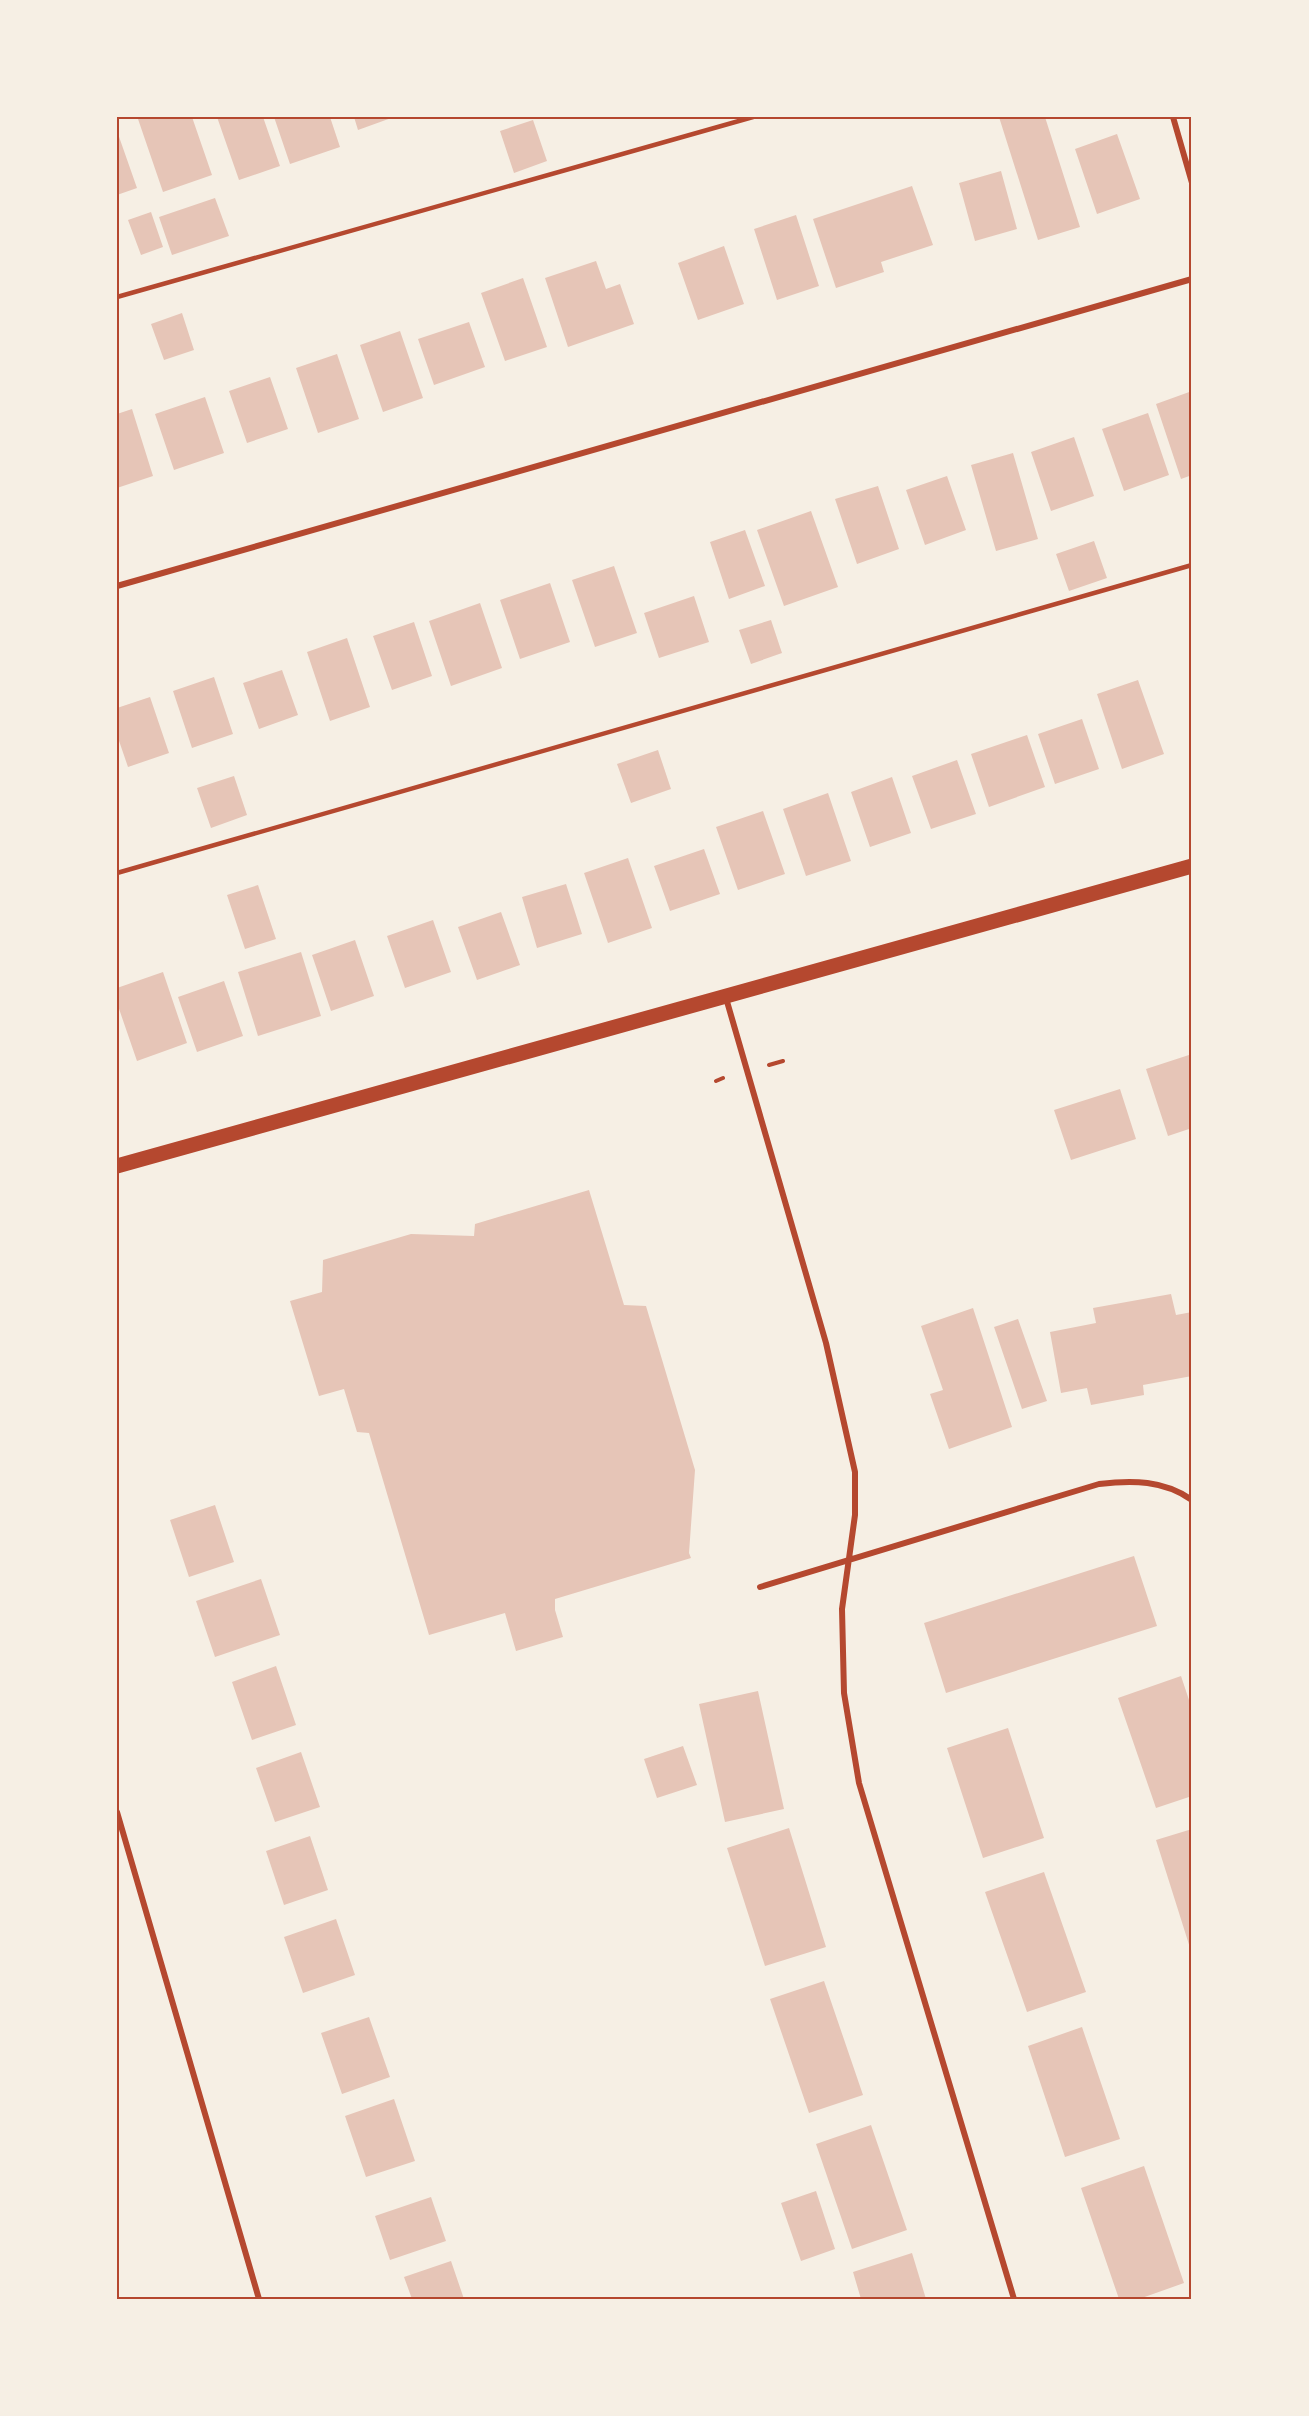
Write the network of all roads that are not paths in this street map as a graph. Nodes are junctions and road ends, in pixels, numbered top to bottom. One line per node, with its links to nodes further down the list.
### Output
1 (753, 117): 5 (lane)
2 (1173, 117): 3 (street)
3 (1192, 183)
4 (1192, 279): 7 (street)
5 (117, 297)
6 (1192, 566): 9 (lane)
7 (117, 586)
8 (1192, 866): 10 (main road)
9 (117, 873)
10 (726, 997): 11 (main road); 13 (street)
11 (117, 1166)
12 (1192, 1500): 13 (street)
13 (849, 1560): 14 (street); 17 (street)
14 (760, 1587)
15 (117, 1812): 16 (street)
16 (259, 2299)
17 (1014, 2299)

